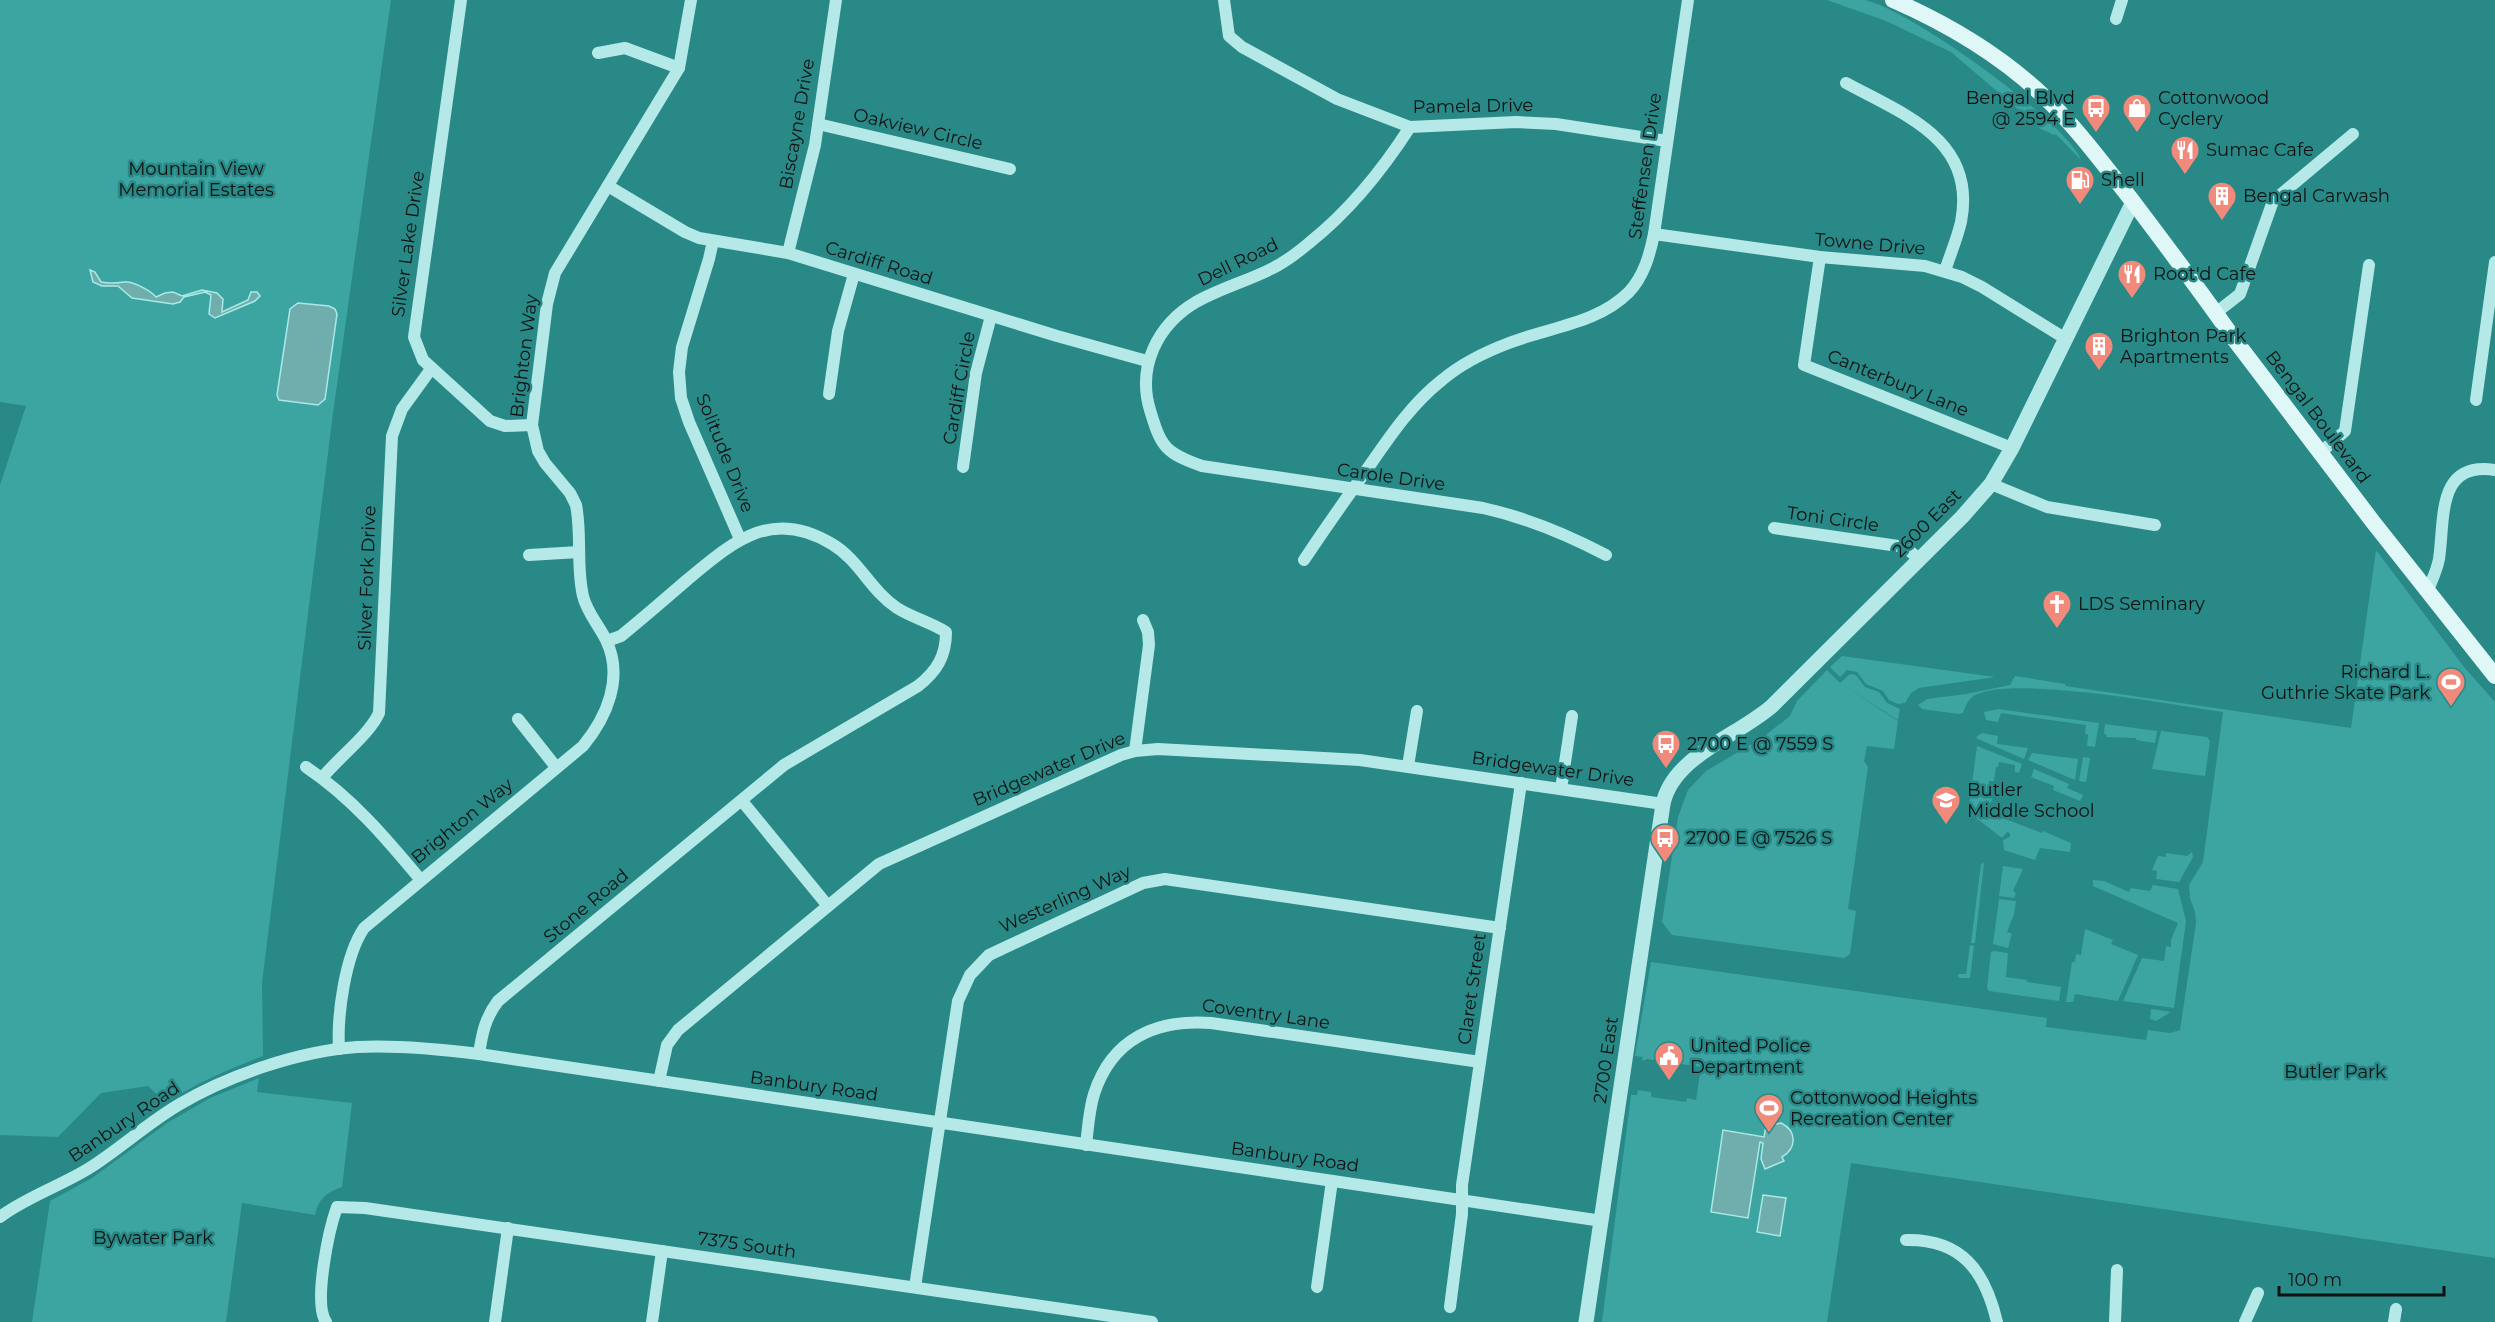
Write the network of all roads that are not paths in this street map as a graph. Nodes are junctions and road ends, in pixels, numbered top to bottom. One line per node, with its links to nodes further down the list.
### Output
1 (461, 0): 32 (street, Silver Lake Drive)
2 (691, 0): 10 (street, Brighton Way)
3 (836, 0): 12 (street, Biscayne Drive)
4 (1224, 0): 13 (street, Pamela Drive)
5 (1688, 0): 15 (street, Steffensen Drive)
6 (1893, 0): 18 (main road, Bengal Boulevard)
7 (2122, 0): 8 (street)
8 (2116, 19)
9 (598, 53): 10 (street)
10 (679, 68): 17 (street, Brighton Way)
11 (1846, 83): 25 (street)
12 (818, 124): 16 (street, Oakview Circle); 21 (street, Biscayne Drive)
13 (1410, 127): 15 (street, Pamela Drive); 31 (street, Dell Road)
14 (2353, 134): 27 (street)
15 (1667, 141): 19 (street, Steffensen Drive)
16 (1010, 169)
17 (608, 186): 20 (street, Cardiff Road); 35 (street, Brighton Way)
18 (2133, 202): 27 (main road, Bengal Boulevard); 29 (street, 2600 East)
19 (1654, 234): 22 (street, Towne Drive); 42 (street, Steffensen Drive)
20 (712, 241): 21 (street, Cardiff Road); 45 (street, Solitude Drive)
21 (788, 253): 26 (street, Cardiff Road)
22 (1820, 257): 25 (street, Towne Drive); 36 (street, Canterbury Lane)
23 (2495, 262): 30 (street)
24 (2369, 265): 38 (street)
25 (1945, 271): 29 (street, Towne Drive)
26 (854, 274): 28 (street, Cardiff Road); 33 (street)
27 (2217, 312): 38 (main road, Bengal Boulevard)
28 (991, 315): 31 (street, Cardiff Road); 39 (street, Cardiff Circle)
29 (2066, 339): 36 (street, 2600 East)
30 (2489, 345): 34 (street)
31 (1147, 361): 37 (street, Dell Road)
32 (431, 369): 35 (street, Silver Lake Drive); 62 (street, Silver Fork Drive)
33 (829, 394)
34 (2476, 400)
35 (532, 425): 46 (street, Brighton Way)
36 (2012, 448): 41 (street, 2600 East)
37 (1167, 450): 42 (street, Carole Drive)
38 (2320, 453): 51 (main road, Bengal Boulevard)
39 (963, 467)
40 (2495, 470): 51 (street)
41 (1991, 484): 43 (street); 49 (street, 2600 East)
42 (1353, 490): 48 (street, Carole Drive); 50 (street, Steffensen Drive)
43 (2155, 525)
44 (1774, 528): 49 (street, Toni Circle)
45 (740, 539): 53 (street); 65 (street, Stone Road)
46 (579, 552): 47 (street); 53 (street, Brighton Way)
47 (529, 555)
48 (1606, 555)
49 (1919, 559): 66 (street, 2600 East)
50 (1304, 560)
51 (2428, 590): 54 (main road, Bengal Boulevard)
52 (1143, 620): 58 (street)
53 (607, 641): 61 (street, Brighton Way)
54 (2495, 676)
55 (1417, 711): 59 (street)
56 (1572, 716): 64 (street)
57 (518, 719): 61 (street)
58 (1135, 751): 59 (street, Bridgewater Drive); 68 (street, Bridgewater Drive)
59 (1408, 766): 63 (street, Bridgewater Drive)
60 (306, 767): 62 (street)
61 (556, 767): 67 (street, Brighton Way)
62 (322, 778): 67 (street)
63 (1521, 783): 64 (street, Bridgewater Drive); 69 (street, Claret Street)
64 (1561, 789): 66 (street, Bridgewater Drive)
65 (742, 801): 68 (street); 71 (street, Stone Road)
66 (1664, 804): 79 (street, 2700 East)
67 (420, 879): 70 (street, Brighton Way)
68 (828, 906): 73 (street, Bridgewater Drive)
69 (1500, 928): 72 (street, Claret Street); 74 (street, Westerling Way)
70 (339, 1049): 71 (street, Banbury Road); 78 (street, Banbury Road)
71 (479, 1054): 73 (street, Banbury Road)
72 (1480, 1062): 75 (street, Coventry Lane); 77 (street, Claret Street)
73 (659, 1081): 74 (street, Banbury Road)
74 (939, 1123): 75 (street, Banbury Road); 84 (street, Westerling Way)
75 (1086, 1144): 76 (street, Banbury Road)
76 (1332, 1181): 77 (street, Banbury Road); 85 (street)
77 (1462, 1200): 79 (street, Banbury Road); 87 (street, Claret Street)
78 (0, 1217)
79 (1602, 1221): 92 (street, 2700 East)
80 (508, 1228): 82 (street, 7375 South); 88 (street, 7375 South); 89 (street)
81 (1906, 1240): 93 (street)
82 (662, 1251): 84 (street, 7375 South); 90 (street)
83 (2117, 1270): 94 (street)
84 (915, 1287): 91 (street, 7375 South)
85 (1317, 1287)
86 (2258, 1293): 95 (street)
87 (1449, 1307)
88 (326, 1322)
89 (495, 1322)
90 (652, 1322)
91 (1152, 1322)
92 (1586, 1322)
93 (1997, 1322)
94 (2115, 1322)
95 (2245, 1322)

